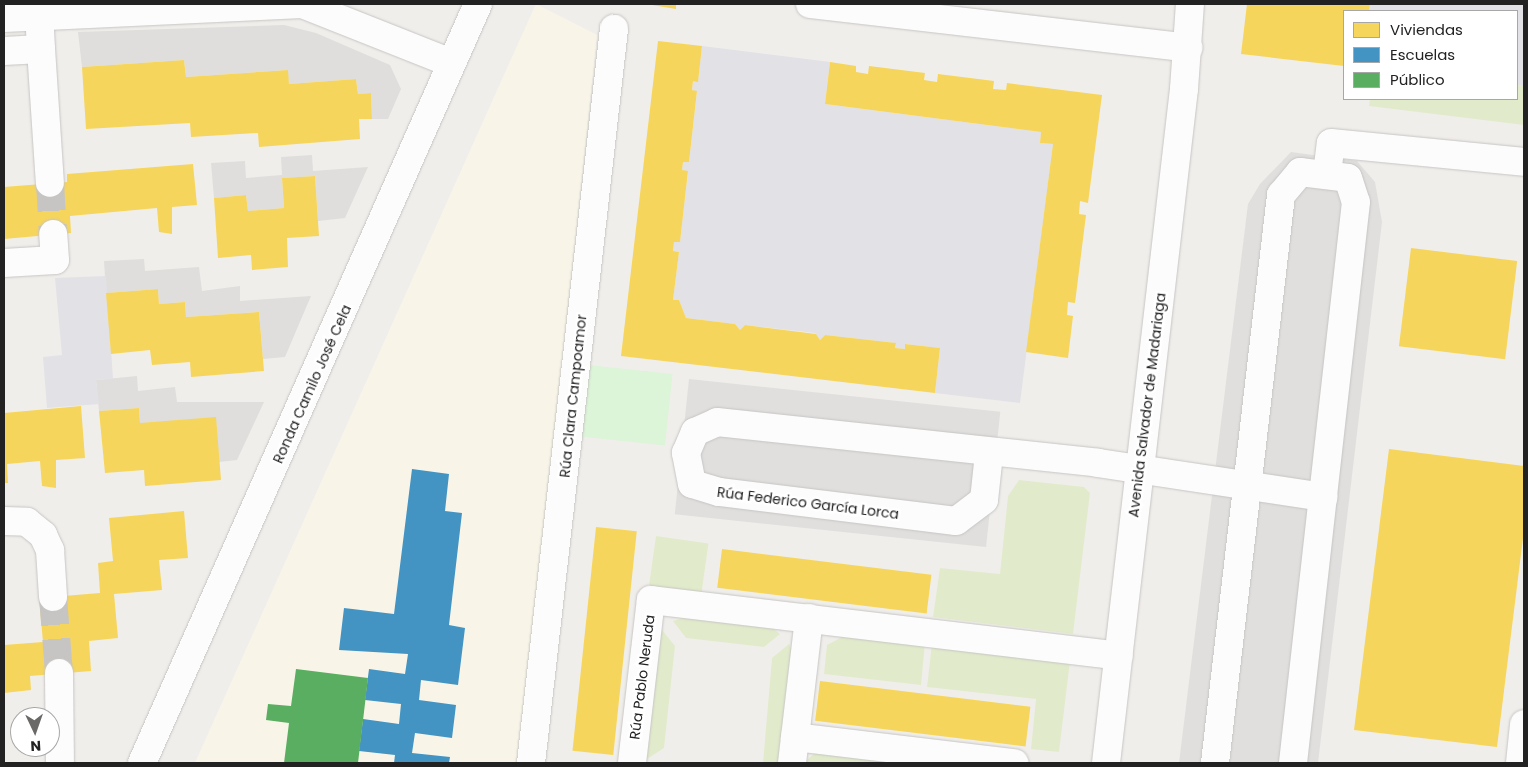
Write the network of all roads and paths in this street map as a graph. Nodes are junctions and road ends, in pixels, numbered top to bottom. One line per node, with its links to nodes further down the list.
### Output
1 (300, 4): 5 (street); 11 (street)
2 (478, 4): 11 (street, Ronda Camilo José Cela)
3 (810, 4): 8 (street)
4 (1190, 4): 8 (street, Avenida Salvador de Madariaga)
5 (39, 16): 6 (street); 9 (street)
6 (4, 18)
7 (614, 29): 30 (street, Rúa Clara Campoamor)
8 (1188, 48): 18 (street, Avenida Salvador de Madariaga)
9 (41, 49): 10 (street); 14 (street)
10 (4, 51)
11 (452, 63): 29 (street, Ronda Camilo José Cela)
12 (1524, 162): 13 (street)
13 (1328, 174): 19 (street); 20 (street)
14 (50, 183)
15 (53, 234): 16 (street)
16 (4, 263)
17 (988, 454): 17 (street, Rúa Federico García Lorca); 18 (street, Rúa Federico García Lorca)
18 (1140, 470): 19 (street, Rúa Federico García Lorca); 24 (street, Avenida Salvador de Madariaga)
19 (1250, 486): 20 (street, Rúa Federico García Lorca); 34 (street)
20 (1323, 497): 35 (street)
21 (4, 521): 22 (street)
22 (53, 597)
23 (809, 618): 24 (street, Rúa Pablo Neruda); 27 (street); 31 (street, Rúa Pablo Neruda)
24 (1119, 656): 33 (street, Avenida Salvador de Madariaga)
25 (59, 674): 28 (street)
26 (1524, 724): 36 (street)
27 (793, 750): 32 (street)
28 (60, 763)
29 (142, 763)
30 (531, 763)
31 (632, 763)
32 (1014, 763)
33 (1106, 763)
34 (1215, 763)
35 (1293, 763)
36 (1520, 763)

